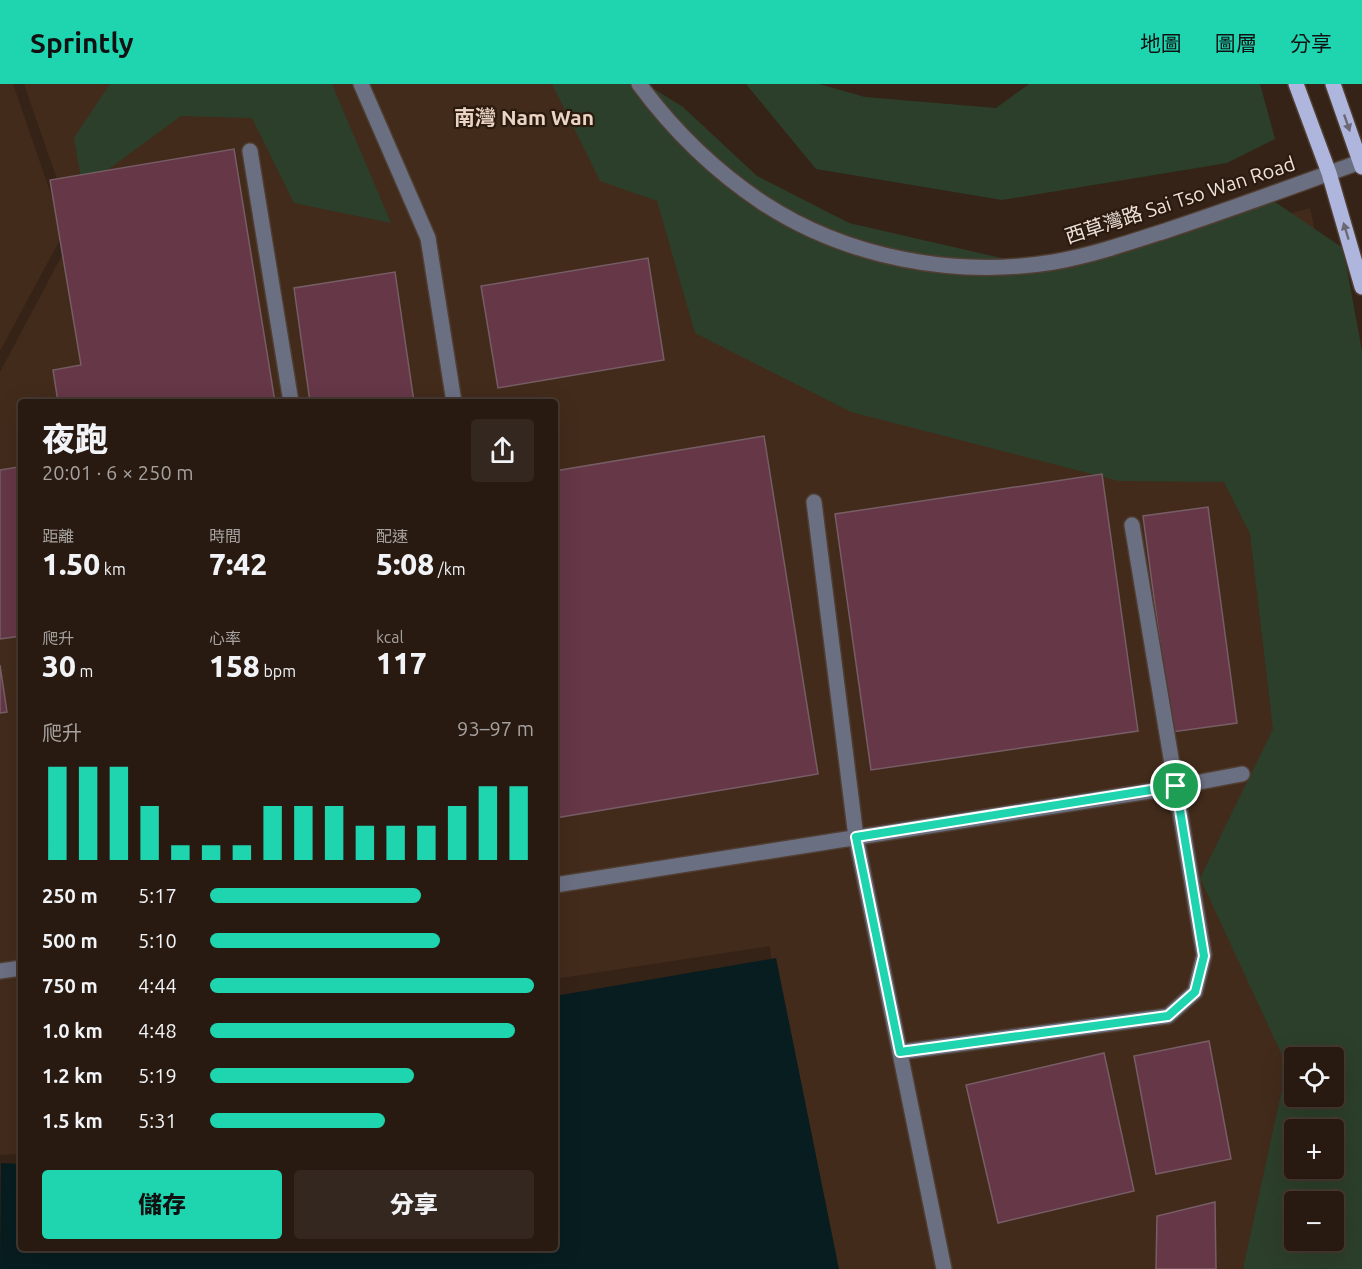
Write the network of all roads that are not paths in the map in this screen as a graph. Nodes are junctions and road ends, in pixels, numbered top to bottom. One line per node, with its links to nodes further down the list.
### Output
1 (361, 84): 10 (street)
2 (639, 84): 7 (street, 西草灣路 Sai Tso Wan Road)
3 (1296, 84): 7 (main road)
4 (1333, 84): 6 (main road, one-way to 6)
5 (250, 151): 9 (street)
6 (1361, 164): 7 (street, 西草灣路 Sai Tso Wan Road)
7 (1329, 173): 8 (main road, one-way to 7)
8 (1362, 287)
9 (291, 399)
10 (454, 399)
11 (814, 502): 15 (street)
12 (1132, 525): 14 (street)
13 (1242, 774): 14 (street)
14 (1176, 786): 15 (street); 19 (street)
15 (856, 837): 16 (street); 19 (street)
16 (558, 885)
17 (18, 969): 18 (street)
18 (0, 972)
19 (900, 1052): 20 (street)
20 (944, 1269)

